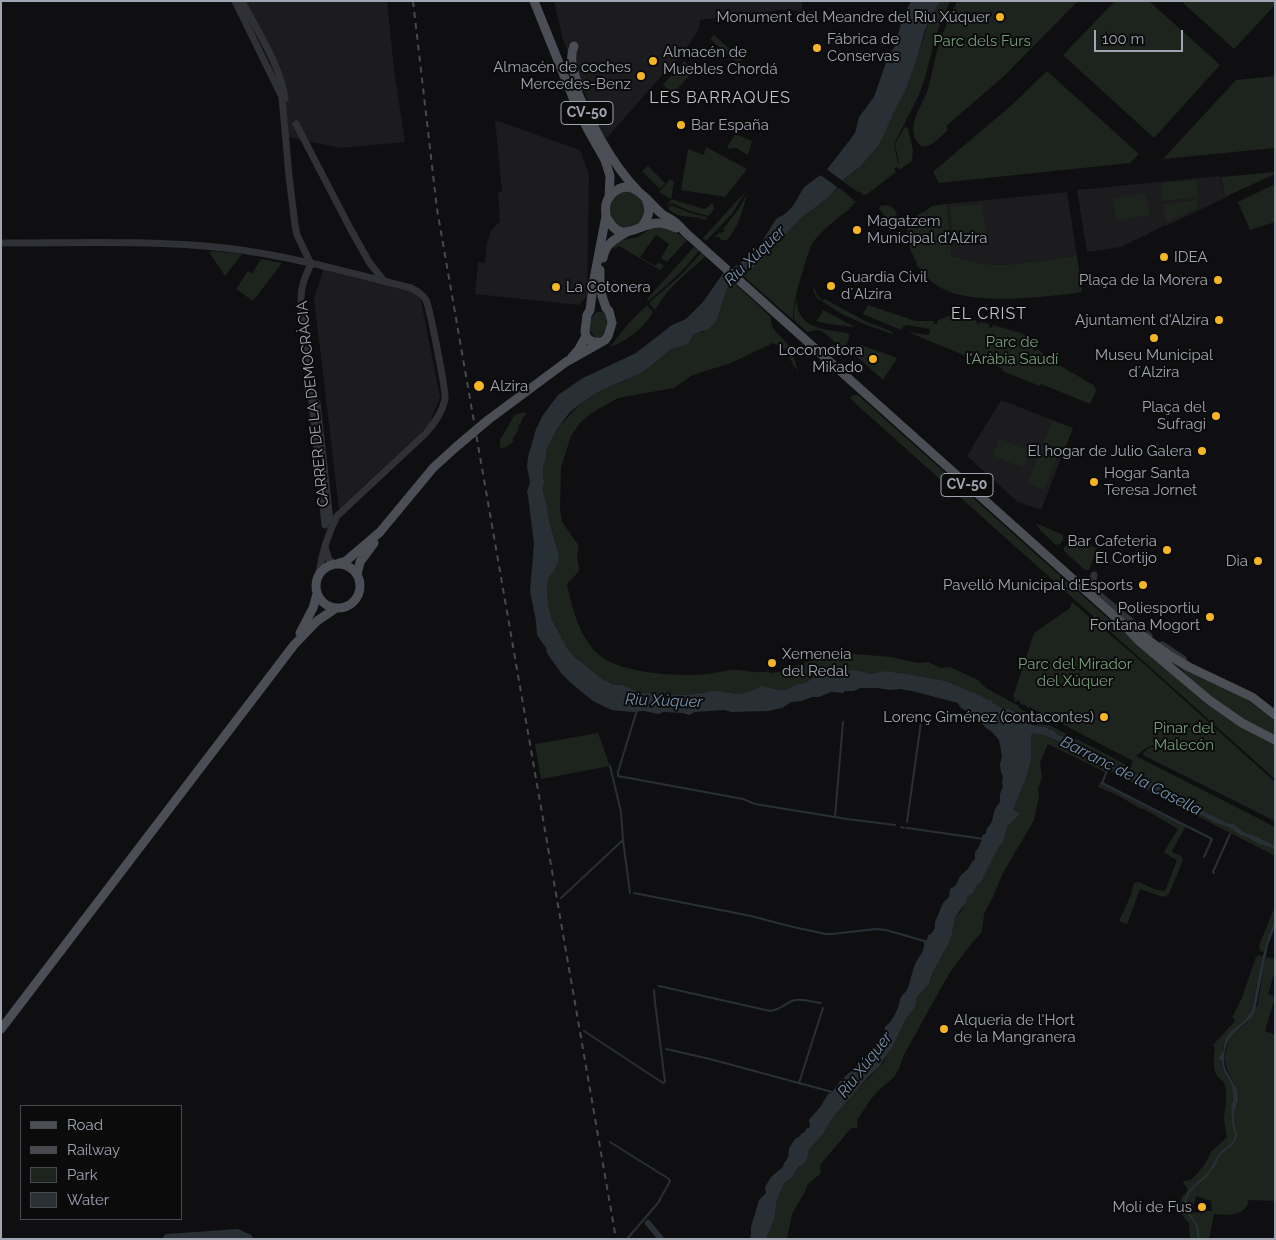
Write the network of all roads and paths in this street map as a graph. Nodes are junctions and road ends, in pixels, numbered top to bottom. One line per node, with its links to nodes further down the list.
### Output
1 (235, 1): 17 (street)
2 (242, 1): 17 (street)
3 (534, 1): 7 (main road)
4 (540, 1): 5 (main road, CV-50)
5 (549, 28): 7 (main road, CV-50); 8 (main road, CV-50)
6 (574, 46): 8 (main road)
7 (556, 53): 11 (main road, CV-50)
8 (584, 106): 10 (main road, CV-50)
9 (296, 124): 18 (street)
10 (642, 194): 11 (main road); 13 (main road); 15 (main road, CV-50)
11 (609, 197): 12 (main road, CV-50)
12 (606, 216): 14 (main road); 20 (main road)
13 (642, 226): 14 (main road, CV-50); 15 (main road, CV-50)
14 (627, 232): 19 (main road)
15 (686, 234): 33 (main road, CV-50)
16 (1, 243): 17 (street)
17 (312, 264): 18 (street); 24 (street, CARRER DE LA DEMOCRÀCIA)
18 (384, 281): 26 (street)
19 (606, 308): 20 (main road); 22 (main road)
20 (590, 310): 21 (main road)
21 (586, 336): 22 (main road); 23 (main road)
22 (601, 342): 23 (main road)
23 (566, 362): 25 (main road)
24 (328, 523)
25 (380, 532): 27 (main road); 29 (main road)
26 (325, 547): 27 (street); 28 (street)
27 (337, 564): 28 (main road); 29 (main road)
28 (320, 573): 31 (main road)
29 (358, 575): 32 (main road)
30 (1094, 575): 35 (street)
31 (317, 594): 32 (main road); 34 (main road)
32 (336, 608): 34 (main road)
33 (1122, 623): 35 (main road, CV-50); 37 (main road, CV-50)
34 (294, 645): 38 (main road)
35 (1252, 697): 36 (main road, CV-50)
36 (1275, 715)
37 (1275, 740)
38 (1, 1029)

